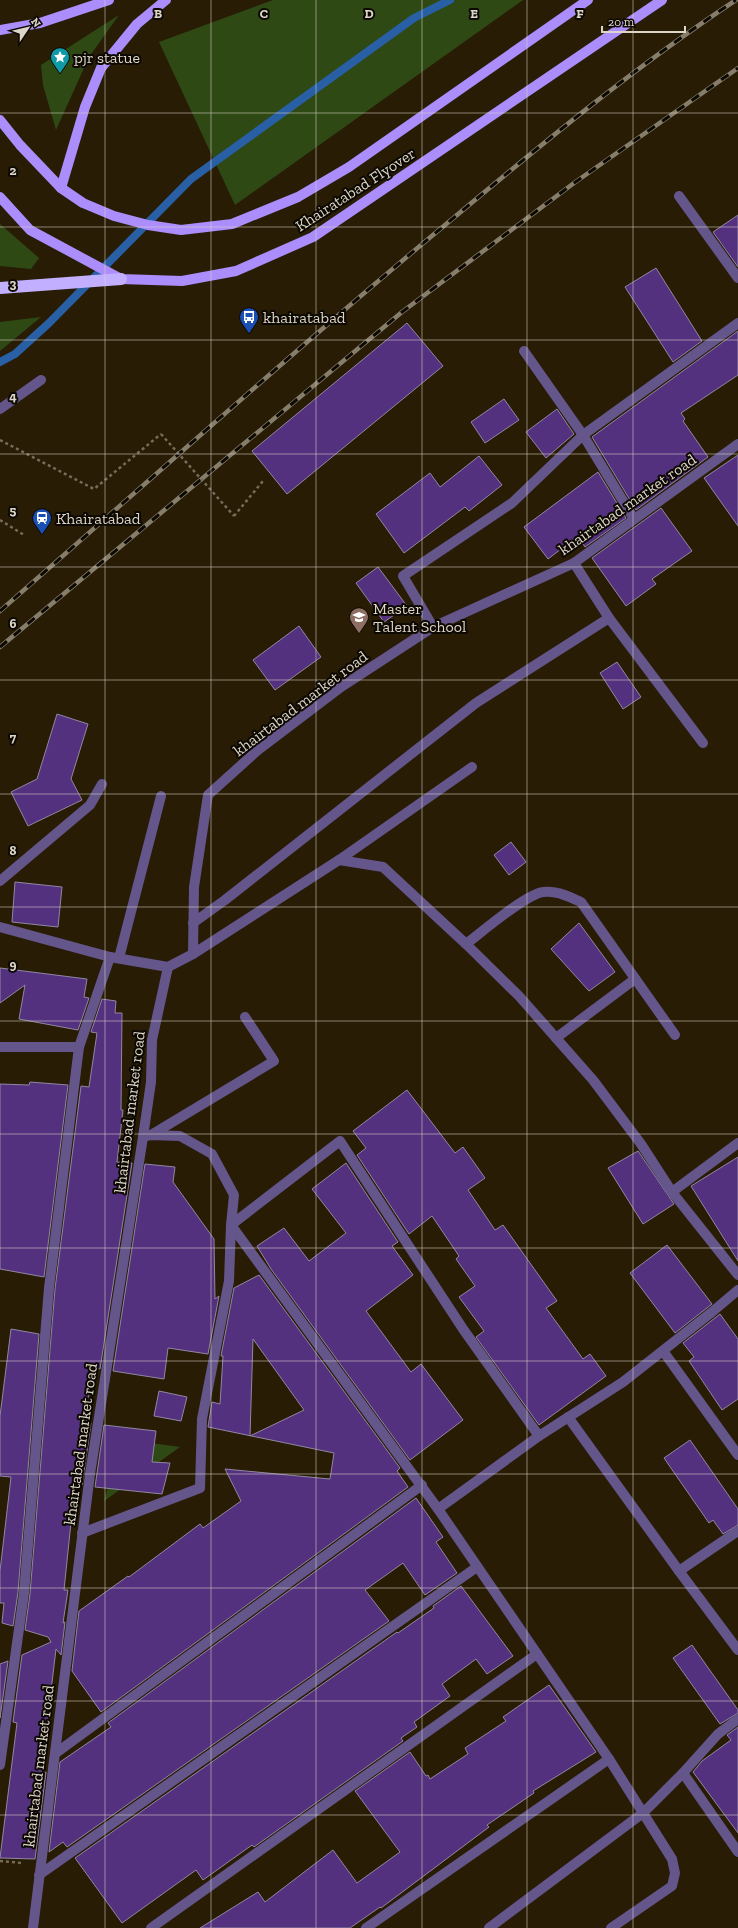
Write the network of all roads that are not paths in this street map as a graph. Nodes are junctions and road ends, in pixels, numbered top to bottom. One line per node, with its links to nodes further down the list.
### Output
1 (109, 0): 5 (main road)
2 (166, 0): 7 (main road)
3 (588, 0): 7 (main road, Khairatabad Flyover)
4 (662, 0): 11 (main road, Khairatabad Flyover)
5 (0, 30)
6 (0, 120): 7 (main road, Khairatabad Flyover)
7 (61, 188)
8 (679, 196): 10 (street)
9 (0, 197): 11 (main road, Khairatabad Flyover)
10 (738, 278)
11 (121, 279): 12 (highway)
12 (0, 288)
13 (738, 323): 17 (street)
14 (524, 351): 17 (street)
15 (41, 380): 16 (street)
16 (0, 409)
17 (583, 435): 19 (street); 22 (street)
18 (738, 444): 19 (street, khairtabad market road)
19 (634, 519): 20 (street, khairtabad market road)
20 (574, 563): 21 (street); 22 (street, khairtabad market road)
21 (609, 618): 23 (street); 29 (street)
22 (433, 627): 29 (street, khairtabad market road)
23 (703, 743)
24 (472, 767): 27 (street)
25 (102, 784): 28 (street)
26 (161, 796): 33 (street)
27 (339, 860): 31 (street); 32 (street)
28 (0, 881)
29 (193, 923): 32 (street, khairtabad market road)
30 (0, 927): 33 (street)
31 (466, 944): 35 (street); 38 (street)
32 (193, 954): 34 (street)
33 (115, 958): 34 (street); 40 (street)
34 (168, 967): 41 (street, khairtabad market road)
35 (635, 979): 37 (street); 38 (street)
36 (245, 1017): 41 (street)
37 (675, 1036)
38 (556, 1038): 43 (street)
39 (0, 1047): 40 (street)
40 (79, 1047): 62 (street)
41 (147, 1136): 44 (street); 54 (street, khairtabad market road)
42 (738, 1143): 43 (street)
43 (672, 1192): 45 (street)
44 (231, 1225): 49 (street); 51 (street); 54 (street)
45 (738, 1275)
46 (738, 1290): 47 (street)
47 (663, 1351): 48 (street); 50 (street)
48 (568, 1417): 49 (street); 56 (street)
49 (539, 1436): 52 (street)
50 (738, 1456)
51 (422, 1485): 52 (street); 60 (street)
52 (438, 1508): 55 (street)
53 (738, 1531): 56 (street)
54 (82, 1533): 60 (street, khairtabad market road)
55 (477, 1567): 58 (street); 66 (street)
56 (678, 1571): 57 (street)
57 (738, 1650)
58 (537, 1654): 61 (street); 68 (street)
59 (738, 1719): 63 (street)
60 (56, 1753): 66 (street, khairtabad market road)
61 (609, 1759): 64 (street); 69 (street)
62 (0, 1765)
63 (683, 1773): 64 (street); 65 (street)
64 (643, 1813): 70 (street); 71 (street)
65 (738, 1852)
66 (39, 1875): 67 (street, khairtabad market road)
67 (33, 1928)
68 (151, 1928)
69 (366, 1928)
70 (489, 1928)
71 (611, 1928)

